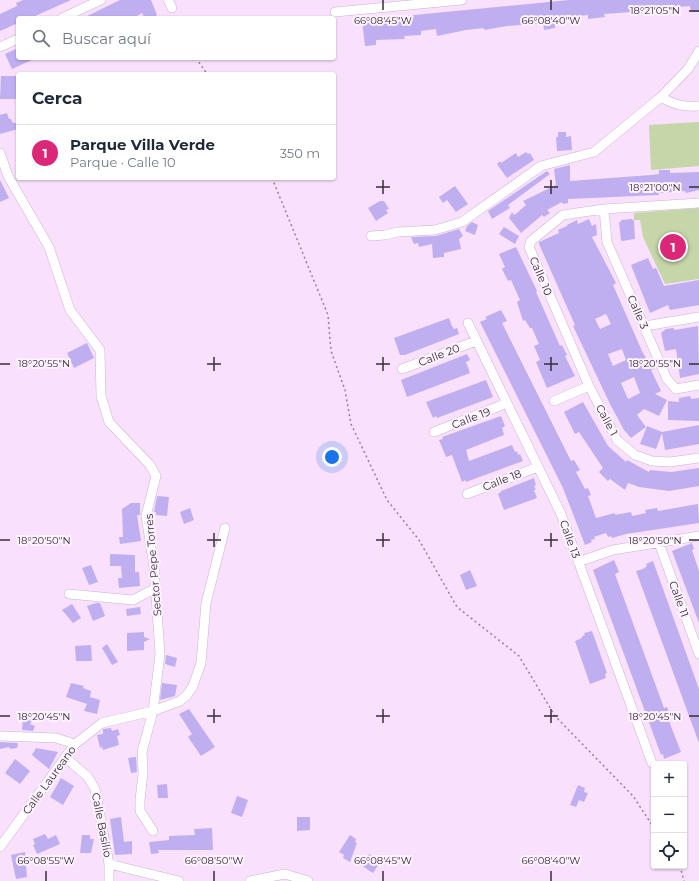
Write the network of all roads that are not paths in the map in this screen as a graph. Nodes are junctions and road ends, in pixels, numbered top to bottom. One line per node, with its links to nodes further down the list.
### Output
1 (101, 0): 5 (street)
2 (462, 0): 3 (street)
3 (408, 3): 4 (street)
4 (335, 12)
5 (66, 16)
6 (16, 40): 7 (street)
7 (0, 47)
8 (699, 51): 9 (street)
9 (661, 97): 10 (street); 14 (street)
10 (699, 106)
11 (0, 153): 32 (street, Sector Pepe Torres)
12 (699, 203): 13 (street, Calle 10)
13 (604, 209): 17 (street, Calle 3); 21 (street, Calle 10)
14 (371, 236)
15 (699, 317): 17 (street)
16 (468, 324): 18 (street, Calle 13)
17 (645, 326): 20 (street, Calle 3)
18 (476, 340): 19 (street, Calle 20); 23 (street, Calle 13)
19 (402, 369)
20 (699, 385)
21 (589, 386): 22 (street); 25 (street, Calle 1)
22 (554, 401)
23 (507, 403): 24 (street, Calle 19); 26 (street, Calle 13)
24 (434, 432)
25 (699, 458)
26 (538, 467): 27 (street, Calle 18); 31 (street, Calle 13)
27 (466, 494)
28 (225, 528): 35 (street, Calle Laureano)
29 (699, 536): 30 (street)
30 (658, 543): 31 (street); 34 (street, Calle 11)
31 (578, 562): 39 (street, Calle 13)
32 (156, 588): 33 (street); 35 (street, Sector Pepe Torres)
33 (69, 594)
34 (699, 654)
35 (153, 711): 37 (street, Calle Laureano); 40 (street, Sector Pepe Torres)
36 (0, 736): 37 (street)
37 (75, 744): 38 (street, Calle Laureano)
38 (66, 758): 41 (street, Calle Laureano); 42 (street, Calle Basilio)
39 (651, 761)
40 (153, 831)
41 (0, 847)
42 (109, 864): 43 (street, Calle Basilio); 44 (street)
43 (109, 881)
44 (179, 881)
45 (250, 881): 46 (street)
46 (308, 881)

